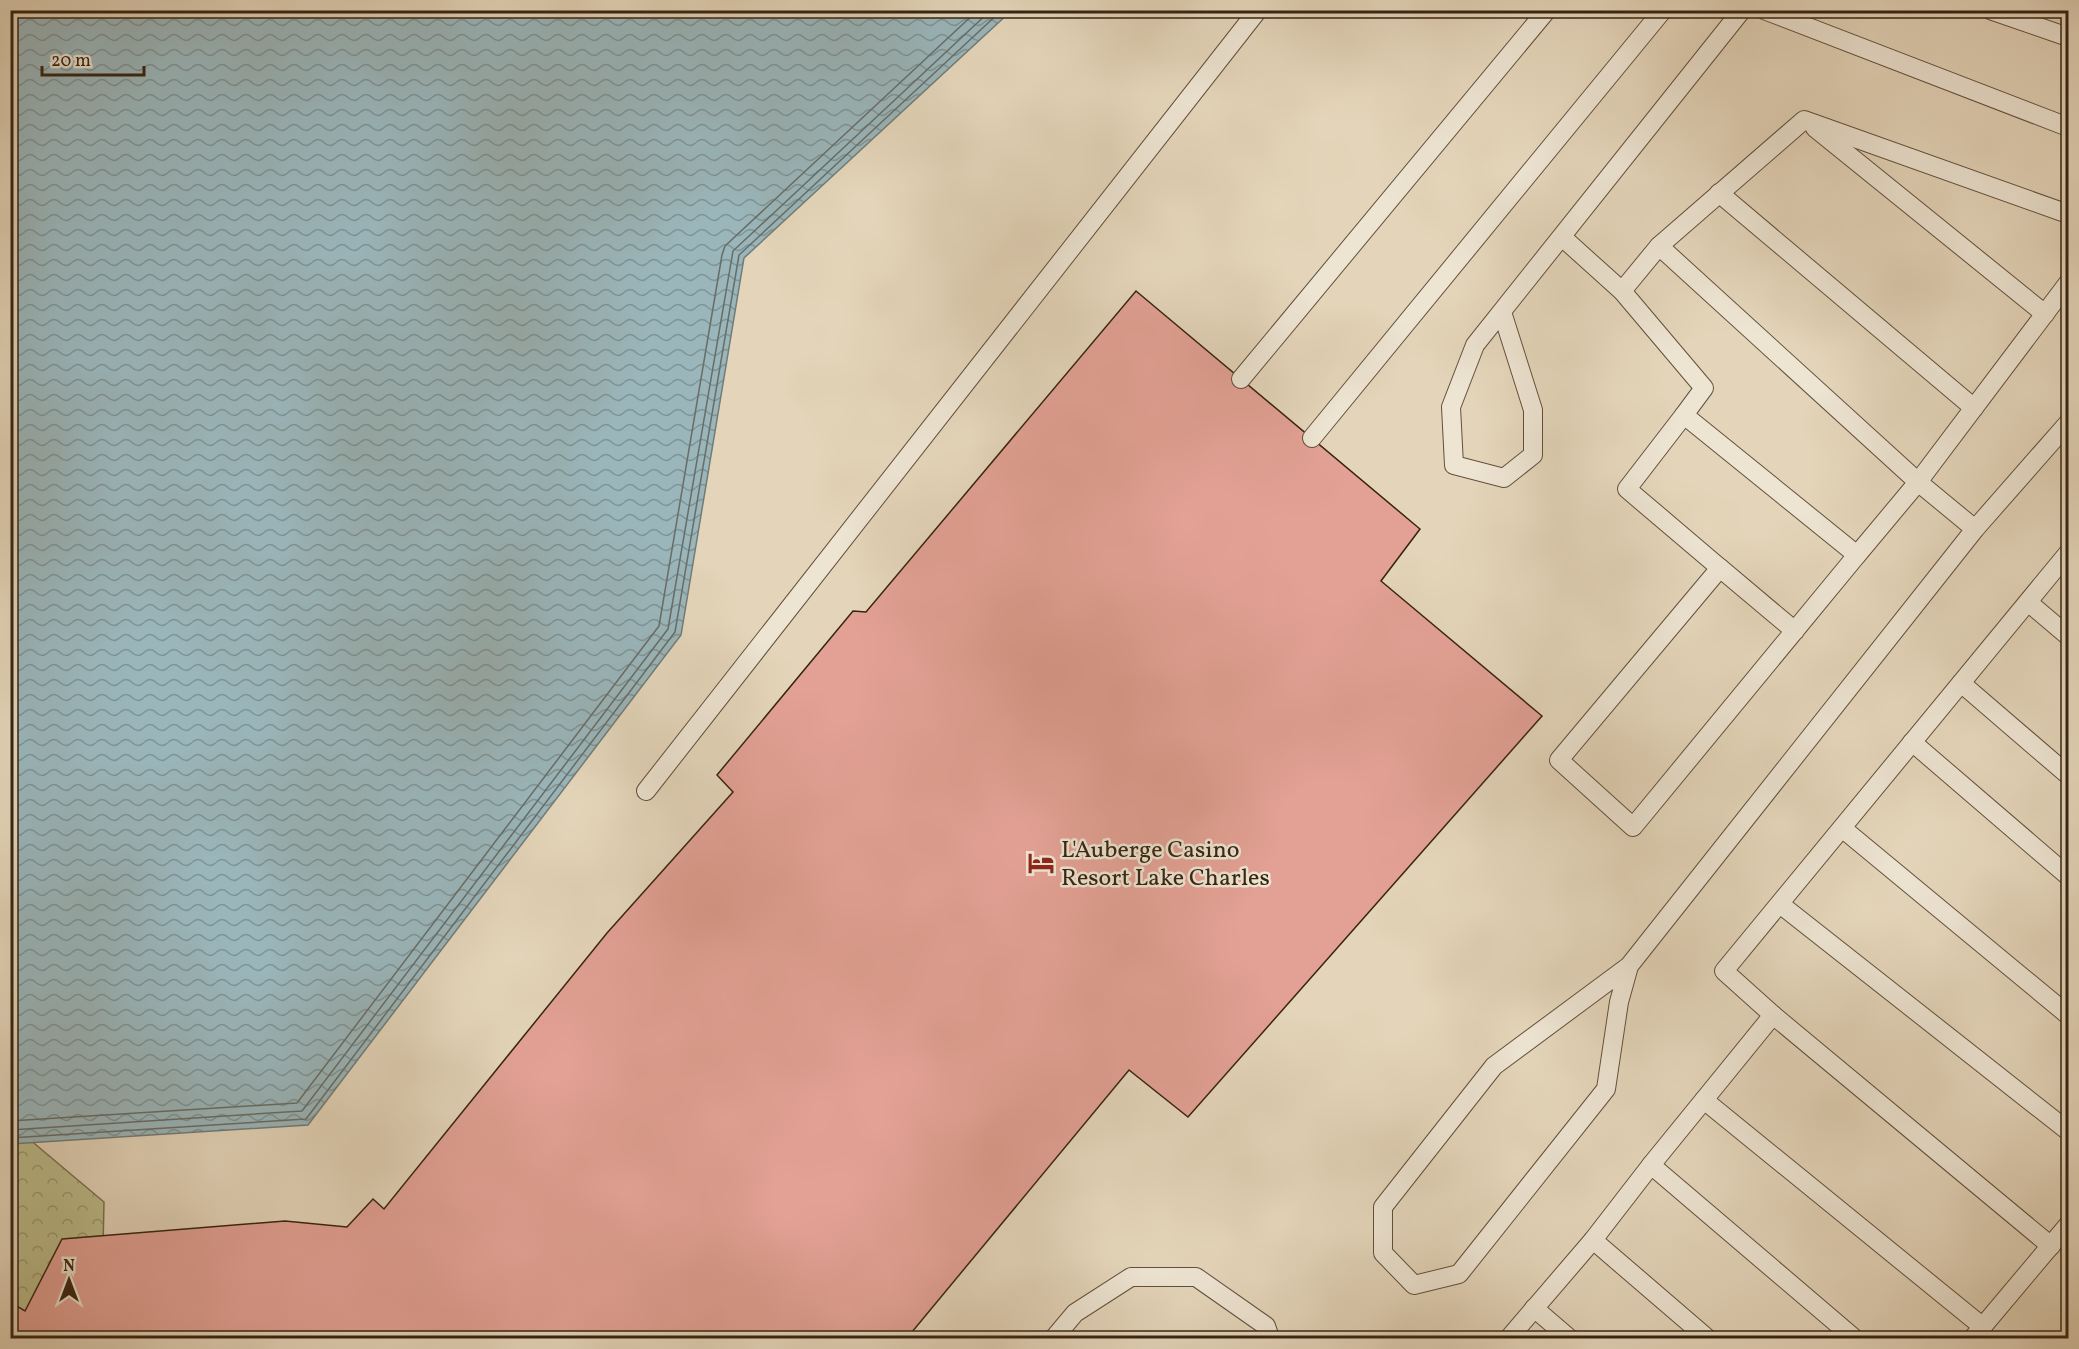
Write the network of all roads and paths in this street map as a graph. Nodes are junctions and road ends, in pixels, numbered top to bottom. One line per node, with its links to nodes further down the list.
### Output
1 (1258, 10): 34 (lane)
2 (1547, 10): 18 (lane)
3 (1663, 10): 22 (lane)
4 (1742, 10): 12 (lane)
5 (1764, 10): 9 (lane)
6 (1990, 10): 7 (lane)
7 (2068, 37)
8 (1804, 120): 10 (lane); 11 (lane); 17 (lane)
9 (2068, 128)
10 (1719, 193): 13 (lane); 19 (lane)
11 (2068, 214)
12 (1562, 237): 15 (lane); 16 (lane)
13 (1659, 246): 15 (lane); 23 (lane)
14 (2068, 283): 17 (lane)
15 (1622, 291): 20 (lane)
16 (1502, 312): 16 (lane)
17 (2045, 314): 19 (lane)
18 (1241, 379)
19 (1974, 408): 23 (lane)
20 (1683, 415): 26 (lane); 27 (lane)
21 (2068, 423): 24 (lane)
22 (1312, 438)
23 (1918, 482): 24 (lane); 26 (lane)
24 (1976, 529): 38 (lane)
25 (2068, 553): 28 (lane)
26 (1857, 555): 29 (lane)
27 (1720, 568): 29 (lane); 29 (lane)
28 (2028, 602): 30 (lane); 31 (lane)
29 (1795, 631)
30 (2068, 636)
31 (1961, 683): 32 (lane); 33 (lane)
32 (1912, 742): 35 (lane); 36 (lane)
33 (2068, 775)
34 (646, 791)
35 (1842, 828): 37 (lane); 40 (lane)
36 (2068, 876)
37 (1780, 904): 39 (lane); 42 (lane)
38 (1629, 966): 38 (lane)
39 (1773, 1015): 41 (lane); 46 (lane)
40 (2068, 1015)
41 (1704, 1100): 43 (lane); 48 (lane)
42 (2068, 1131)
43 (1651, 1165): 45 (lane); 54 (lane)
44 (2068, 1225): 46 (lane)
45 (1593, 1240): 47 (lane); 53 (lane)
46 (2051, 1246): 48 (lane)
47 (1534, 1308): 51 (lane); 52 (lane)
48 (1978, 1333)
49 (1054, 1338): 50 (lane)
50 (1270, 1338)
51 (1509, 1338)
52 (1569, 1338)
53 (1707, 1338)
54 (1854, 1338)

